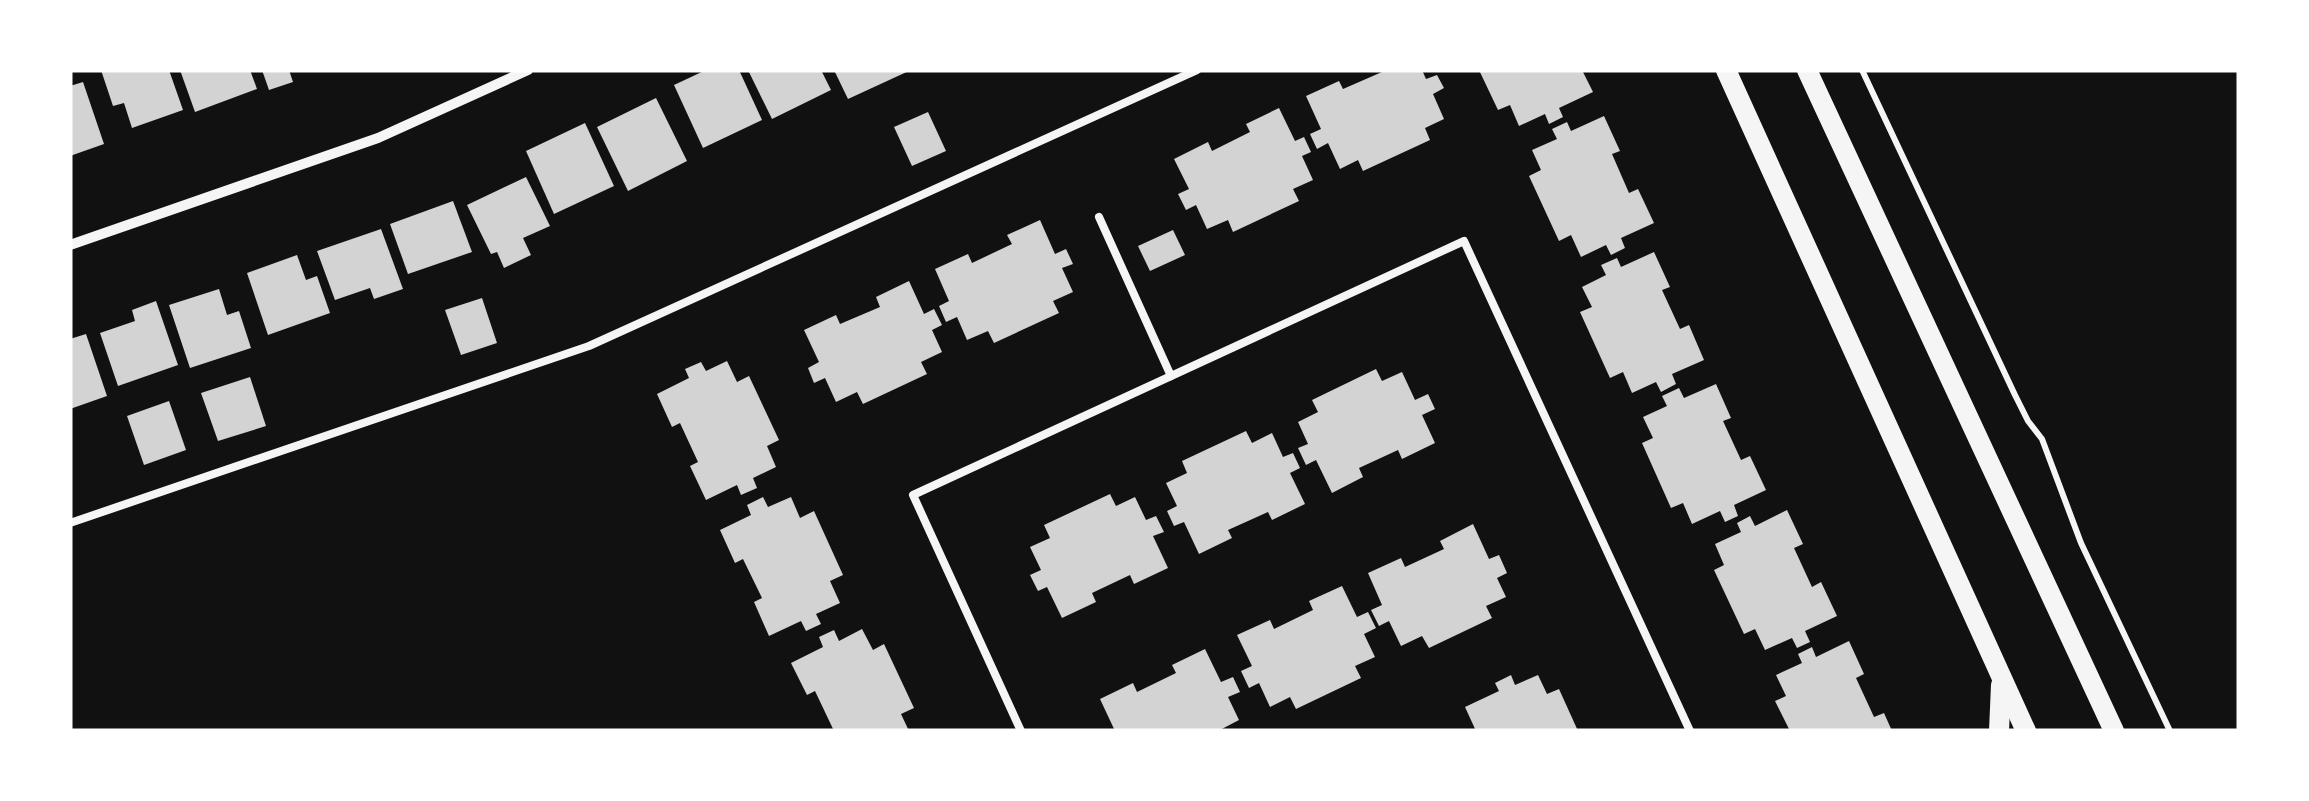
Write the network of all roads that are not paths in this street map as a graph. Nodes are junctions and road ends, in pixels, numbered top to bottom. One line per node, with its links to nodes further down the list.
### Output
1 (528, 70): 6 (street)
2 (1198, 70): 8 (lane)
3 (1726, 70): 9 (main road)
4 (1806, 70): 14 (main road)
5 (1098, 218): 7 (lane)
6 (70, 245)
7 (1170, 376): 10 (lane); 11 (lane)
8 (70, 522)
9 (2002, 678): 12 (main road); 13 (main road)
10 (1022, 731)
11 (1690, 731)
12 (1999, 731)
13 (2026, 731)
14 (2114, 731)

